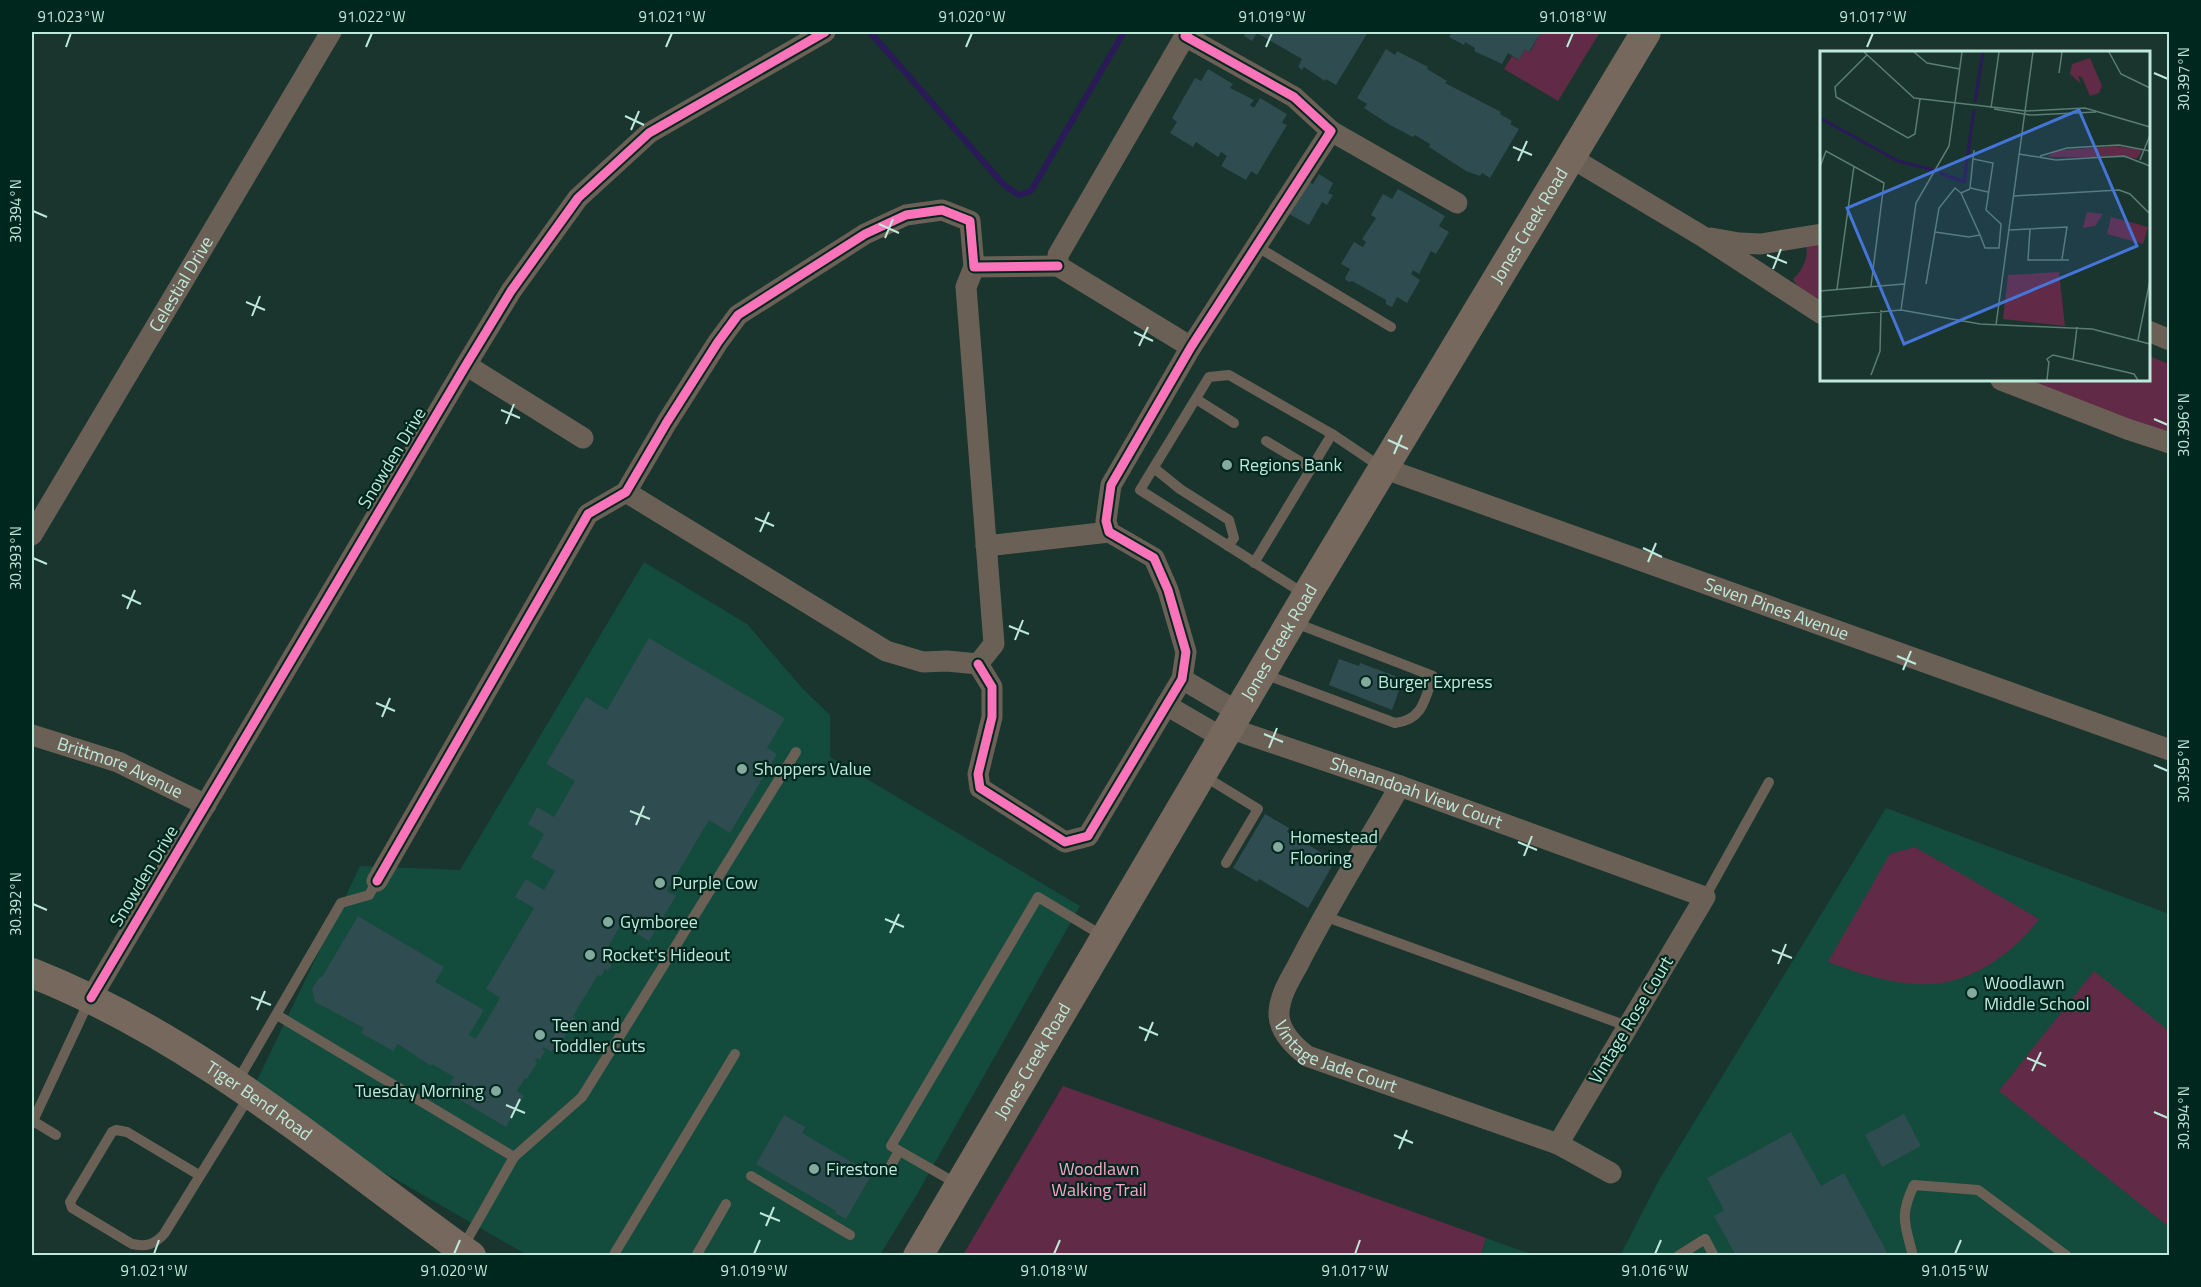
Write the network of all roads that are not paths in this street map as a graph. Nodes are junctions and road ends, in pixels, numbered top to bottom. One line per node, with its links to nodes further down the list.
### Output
1 (331, 32): 31 (street, Celestial Drive)
2 (825, 32): 18 (street, Snowden Drive)
3 (1646, 32): 6 (main road, Jones Creek Road)
4 (1186, 34): 5 (street); 11 (street)
5 (1330, 132): 7 (street); 10 (street)
6 (1570, 157): 9 (street); 28 (main road, Jones Creek Road)
7 (1457, 203)
8 (1820, 234): 9 (street)
9 (1702, 236): 13 (street)
10 (1256, 246): 14 (lane); 17 (street)
11 (1058, 266): 12 (street); 17 (street)
12 (974, 267): 29 (street); 32 (street)
13 (1820, 313)
14 (1391, 327)
15 (2150, 332): 16 (street)
16 (2169, 340)
17 (1191, 347): 30 (street)
18 (466, 365): 23 (street); 48 (street, Snowden Drive)
19 (2004, 381): 25 (street)
20 (1196, 399): 21 (lane); 22 (lane); 26 (lane)
21 (1234, 423)
22 (1332, 434): 27 (lane); 28 (lane)
23 (583, 438)
24 (1266, 441): 27 (lane)
25 (2169, 443)
26 (1154, 468): 33 (lane); 33 (lane)
27 (1311, 468): 34 (lane)
28 (1383, 468): 35 (main road, Jones Creek Road); 43 (street, Seven Pines Avenue)
29 (626, 492): 37 (street); 50 (street)
30 (1109, 532): 32 (street); 39 (street)
31 (32, 536)
32 (986, 546): 37 (street)
33 (1228, 546): 34 (lane)
34 (1254, 562): 35 (lane)
35 (1307, 595): 36 (main road, Jones Creek Road)
36 (1291, 621): 38 (main road, Jones Creek Road); 38 (lane)
37 (978, 664): 40 (street)
38 (1261, 672): 41 (main road, Jones Creek Road)
39 (1182, 679): 40 (street); 41 (street)
40 (1166, 705): 41 (street)
41 (1230, 726): 45 (main road, Jones Creek Road); 47 (street, Shenandoah View Court)
42 (32, 735): 48 (street, Brittmore Avenue)
43 (2169, 750)
44 (796, 752): 63 (lane)
45 (1201, 774): 49 (lane); 53 (main road, Jones Creek Road)
46 (1769, 782): 51 (lane)
47 (1400, 786): 51 (street, Shenandoah View Court); 52 (street, Vintage Jade Court)
48 (206, 805): 55 (street, Snowden Drive)
49 (1226, 863)
50 (377, 881): 56 (lane)
51 (1705, 897): 57 (street, Vintage Rose Court)
52 (1324, 916): 57 (lane); 61 (street, Vintage Jade Court)
53 (1106, 937): 62 (lane); 68 (main road, Jones Creek Road)
54 (32, 973): 55 (main road, Tiger Bend Road)
55 (91, 998): 59 (main road, Tiger Bend Road); 60 (lane)
56 (277, 1015): 59 (lane); 63 (lane)
57 (1627, 1026): 61 (street, Vintage Rose Court)
58 (735, 1054): 72 (lane)
59 (243, 1090): 66 (lane); 71 (main road, Tiger Bend Road)
60 (56, 1135)
61 (1558, 1144): 65 (street, Vintage Jade Court)
62 (899, 1151): 64 (lane); 68 (lane)
63 (514, 1157): 71 (lane)
64 (889, 1169)
65 (1611, 1173)
66 (199, 1175): 66 (lane)
67 (751, 1176): 70 (lane)
68 (959, 1185): 74 (main road, Jones Creek Road)
69 (726, 1204): 73 (lane)
70 (850, 1235)
71 (467, 1252)
72 (613, 1256)
73 (696, 1256)
74 (918, 1256)
75 (1678, 1256): 76 (lane)
76 (1714, 1256)
77 (1913, 1256): 78 (lane)
78 (2067, 1256)

